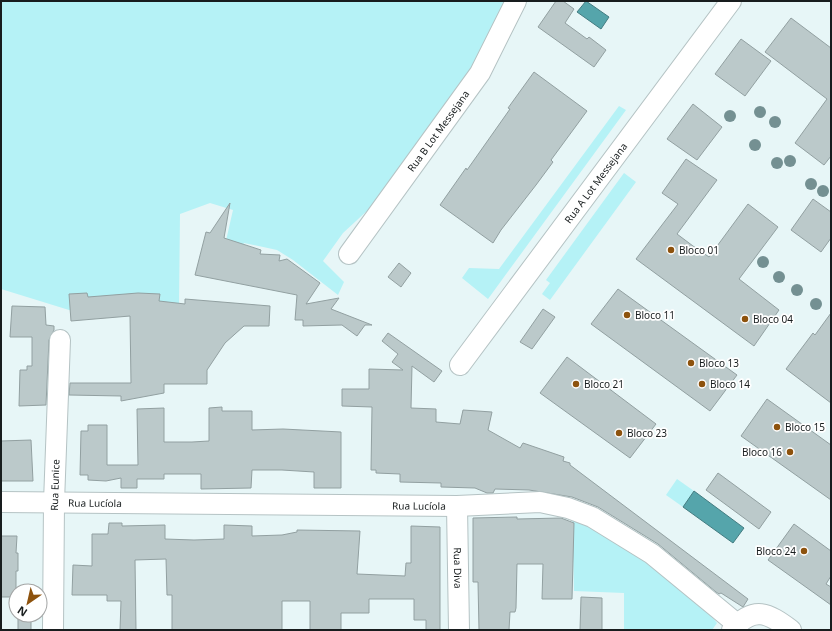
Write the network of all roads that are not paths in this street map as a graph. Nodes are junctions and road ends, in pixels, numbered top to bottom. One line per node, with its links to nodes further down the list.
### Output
1 (516, 1): 3 (street, Rua B Lot Messejana)
2 (731, 1): 5 (street, Rua A Lot Messejana)
3 (349, 254)
4 (60, 340): 7 (street, Rua Eunice)
5 (460, 365)
6 (1, 502): 7 (street, Rua Lucíola)
7 (54, 502): 8 (street, Rua Lucíola); 10 (street, Rua Eunice)
8 (457, 506): 9 (street, Rua Lucíola); 11 (street, Rua Diva)
9 (735, 627): 12 (street, Rua Lucíola)
10 (53, 630)
11 (459, 630)
12 (791, 630)

